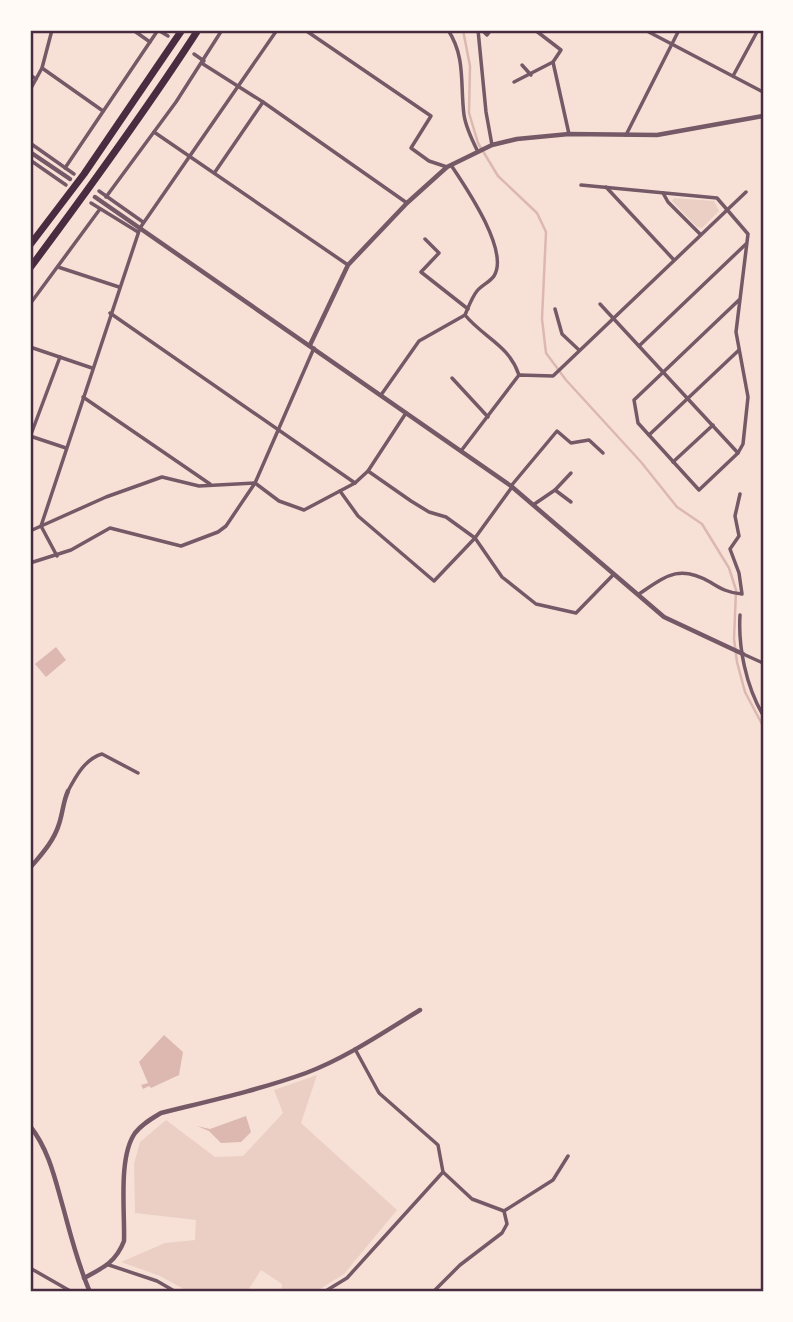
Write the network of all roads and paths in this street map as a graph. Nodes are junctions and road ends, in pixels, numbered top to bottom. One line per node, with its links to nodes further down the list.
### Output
1 (52, 30): 23 (street)
2 (132, 30): 17 (street)
3 (158, 30): 16 (street); 17 (street)
4 (182, 30): 64 (highway)
5 (198, 30): 68 (highway)
6 (222, 30): 20 (street)
7 (277, 30): 29 (street)
8 (305, 30): 44 (street)
9 (448, 30): 41 (street)
10 (480, 30): 11 (street); 39 (street)
11 (491, 30)
12 (535, 30): 21 (street)
13 (645, 30): 18 (street)
14 (679, 30): 18 (street)
15 (758, 30): 26 (street)
16 (168, 36)
17 (150, 42): 33 (street)
18 (672, 43): 26 (street); 37 (street)
19 (194, 54): 20 (street)
20 (203, 62): 29 (street); 35 (street)
21 (553, 62): 25 (street); 36 (street)
22 (522, 65): 25 (street)
23 (42, 68): 27 (street); 33 (street)
24 (30, 75): 27 (street)
25 (531, 75): 28 (street)
26 (733, 76): 31 (street)
27 (36, 79): 30 (street)
28 (514, 82)
29 (239, 86): 32 (street); 42 (street)
30 (30, 90)
31 (763, 92)
32 (263, 102): 46 (street); 57 (street)
33 (103, 111): 45 (street)
34 (763, 116): 37 (street)
35 (154, 132): 42 (street); 55 (street)
36 (569, 134): 37 (street); 39 (street)
37 (626, 135)
38 (30, 144): 45 (street)
39 (492, 145): 41 (street)
40 (30, 152): 48 (street)
41 (478, 152): 44 (street)
42 (189, 156): 46 (street); 60 (street)
43 (30, 160): 49 (street)
44 (449, 166): 57 (street); 73 (street)
45 (65, 168): 47 (street)
46 (214, 173): 66 (street)
47 (74, 174)
48 (70, 179)
49 (66, 185)
50 (581, 185): 51 (street)
51 (606, 187): 53 (street); 65 (street)
52 (746, 192): 59 (street)
53 (663, 193): 59 (street); 61 (street)
54 (97, 194): 55 (street); 60 (street)
55 (106, 197): 60 (street)
56 (91, 203): 58 (street)
57 (407, 203): 66 (street)
58 (100, 209): 60 (street); 67 (street)
59 (727, 209): 61 (street); 63 (street)
60 (140, 227): 69 (street); 80 (street)
61 (700, 234): 65 (street)
62 (425, 239): 73 (street)
63 (747, 243): 70 (street); 78 (street)
64 (30, 245)
65 (674, 260): 77 (street)
66 (348, 265): 80 (street)
67 (58, 267): 69 (street); 71 (street)
68 (30, 268)
69 (119, 287): 75 (street)
70 (740, 299): 81 (street); 85 (street)
71 (30, 304)
72 (600, 304): 77 (street)
73 (468, 309): 76 (street)
74 (555, 309): 82 (street)
75 (110, 313): 84 (street); 94 (street)
76 (465, 316): 86 (street); 88 (street)
77 (613, 318): 78 (street); 82 (street)
78 (639, 346): 85 (street)
79 (30, 347): 83 (street)
80 (312, 347): 88 (street); 94 (street)
81 (739, 350): 90 (street); 100 (street)
82 (579, 351): 86 (street)
83 (60, 358): 84 (street); 96 (street)
84 (92, 368): 89 (street)
85 (664, 372): 90 (street); 95 (street)
86 (519, 375): 92 (street)
87 (452, 378): 92 (street)
88 (381, 395): 91 (street)
89 (83, 397): 97 (street); 106 (street)
90 (688, 398): 93 (street); 95 (street)
91 (406, 413): 98 (street); 102 (street)
92 (488, 417): 98 (street)
93 (713, 425): 100 (street); 101 (street)
94 (279, 429): 104 (street); 105 (street)
95 (649, 435): 101 (street)
96 (30, 436): 97 (street)
97 (66, 448): 113 (street)
98 (461, 451): 107 (street)
99 (603, 453): 107 (street)
100 (738, 453): 101 (street)
101 (673, 462)
102 (368, 471): 105 (street); 115 (street)
103 (571, 473): 108 (street)
104 (256, 483): 106 (street); 109 (street); 116 (street)
105 (355, 483): 109 (street)
106 (211, 485): 113 (street)
107 (512, 487): 112 (street); 115 (street)
108 (555, 490): 111 (street); 112 (street)
109 (340, 491): 115 (street)
110 (740, 495): 119 (street)
111 (571, 502)
112 (533, 505): 118 (street)
113 (38, 527): 114 (street); 116 (street)
114 (30, 528)
115 (475, 538): 118 (street)
116 (57, 555): 117 (street)
117 (30, 563)
118 (614, 574): 119 (street)
119 (639, 594): 121 (street)
120 (740, 615): 121 (street)
121 (743, 654): 122 (street); 123 (street)
122 (763, 663)
123 (763, 715)
124 (138, 773): 125 (street)
125 (68, 790): 126 (street)
126 (30, 868)
127 (420, 1010): 128 (street)
128 (355, 1049): 131 (street); 133 (street)
129 (30, 1126): 135 (street)
130 (568, 1156): 132 (street)
131 (443, 1172): 132 (street); 139 (street)
132 (504, 1211): 140 (street)
133 (109, 1265): 135 (street); 138 (street)
134 (30, 1268): 136 (street)
135 (84, 1278): 137 (street)
136 (72, 1292)
137 (90, 1292)
138 (176, 1292)
139 (324, 1292)
140 (433, 1292)

